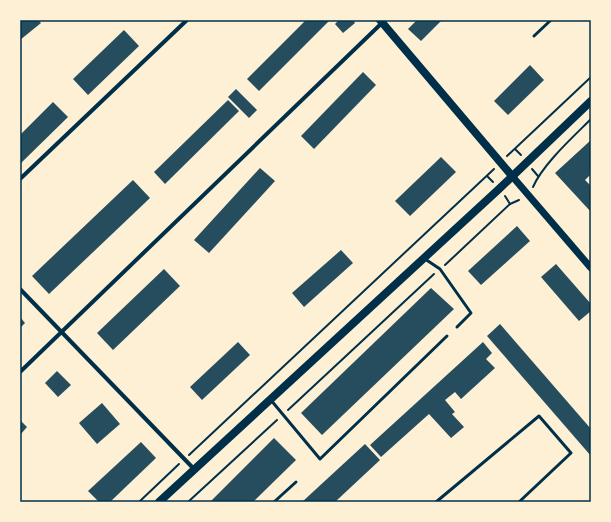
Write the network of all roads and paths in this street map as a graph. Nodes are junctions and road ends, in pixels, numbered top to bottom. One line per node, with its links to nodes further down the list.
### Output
1 (187, 20): 10 (street)
2 (551, 20): 4 (lane)
3 (383, 21): 8 (main road); 17 (street)
4 (534, 36)
5 (591, 77): 8 (path)
6 (591, 101): 9 (main road)
7 (591, 120): 11 (path)
8 (501, 162): 9 (main road); 22 (path)
9 (512, 176): 11 (street); 12 (main road)
10 (20, 179)
11 (529, 196): 13 (street); 14 (path)
12 (424, 258): 14 (lane); 20 (main road)
13 (591, 268)
14 (440, 269): 16 (lane); 21 (path)
15 (20, 289): 17 (street)
16 (457, 327)
17 (61, 332): 19 (street); 22 (street)
18 (447, 336): 21 (lane)
19 (20, 372)
20 (270, 399): 21 (lane); 23 (main road)
21 (283, 414): 27 (path)
22 (185, 459): 23 (street); 25 (path)
23 (194, 469): 26 (main road)
24 (296, 482): 28 (lane)
25 (139, 502)
26 (159, 502)
27 (188, 502)
28 (274, 502)
29 (436, 502): 30 (lane)
30 (519, 502)

